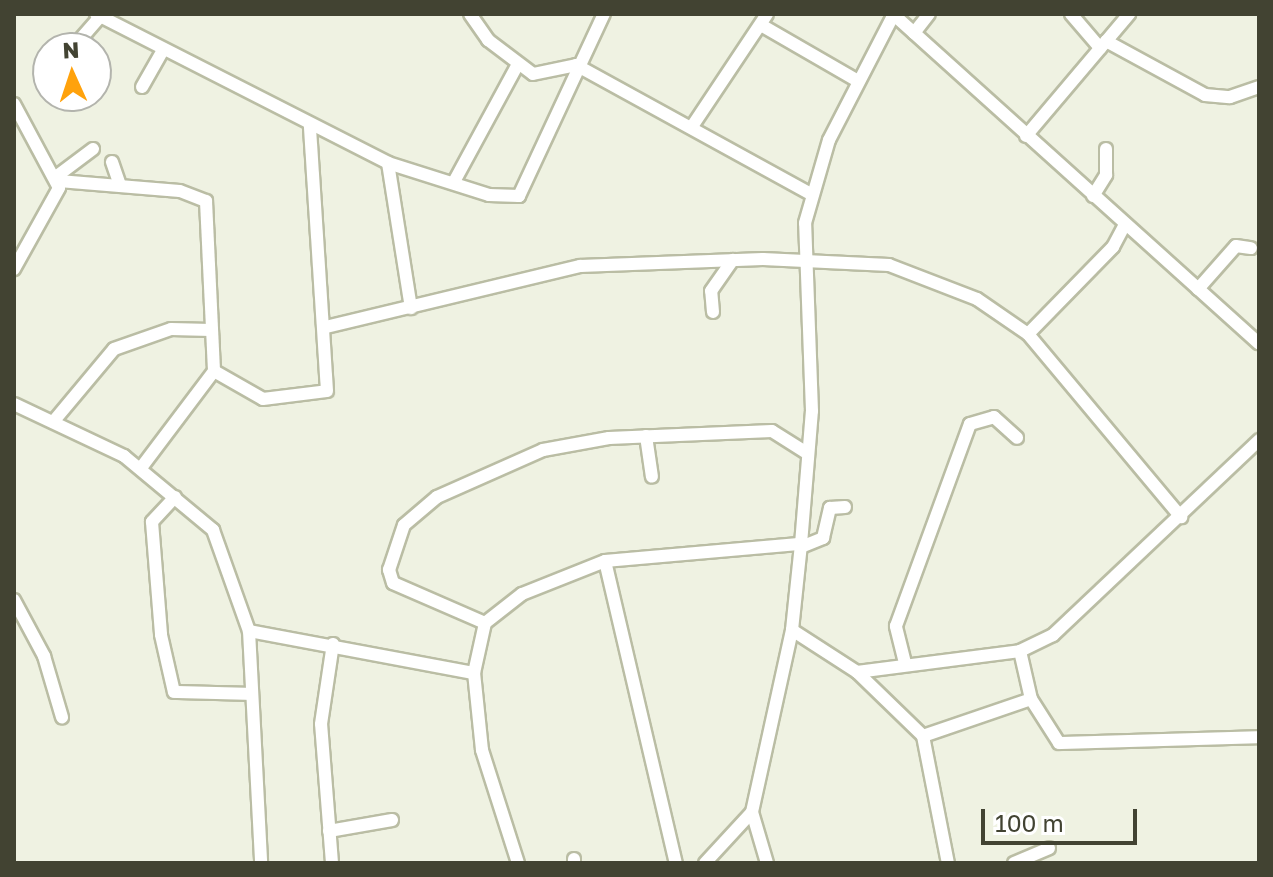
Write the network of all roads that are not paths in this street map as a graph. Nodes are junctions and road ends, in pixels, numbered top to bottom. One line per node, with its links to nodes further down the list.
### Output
1 (470, 14): 13 (street)
2 (604, 14): 14 (street)
3 (893, 14): 10 (street); 15 (street)
4 (929, 14): 10 (street)
5 (1071, 14): 11 (street)
6 (1129, 14): 11 (street)
7 (98, 16): 9 (street); 12 (street)
8 (764, 20): 15 (street); 20 (street)
9 (86, 32)
10 (914, 33): 21 (street)
11 (1103, 44): 17 (street); 21 (street)
12 (163, 50): 16 (street); 19 (street)
13 (518, 64): 14 (street); 27 (street)
14 (576, 65): 20 (street); 27 (street)
15 (858, 81): 29 (street)
16 (142, 87)
17 (1259, 87)
18 (14, 104): 26 (street)
19 (310, 125): 25 (street); 39 (street)
20 (693, 125): 29 (street)
21 (1026, 136): 30 (street)
22 (93, 149): 26 (street)
23 (1106, 149): 30 (street)
24 (112, 162): 28 (street)
25 (388, 163): 27 (street); 37 (street)
26 (58, 179): 28 (street); 35 (street)
27 (455, 180)
28 (120, 185): 40 (street)
29 (811, 194): 34 (street)
30 (1093, 196): 31 (street)
31 (1125, 224): 36 (street); 41 (street)
32 (1251, 248): 36 (street)
33 (733, 260): 34 (street); 37 (street); 38 (street)
34 (801, 262): 41 (street); 49 (street)
35 (14, 269)
36 (1198, 289): 42 (street)
37 (411, 308): 39 (street)
38 (713, 312)
39 (326, 327): 43 (street)
40 (211, 330): 43 (street); 45 (street)
41 (1028, 334): 54 (street)
42 (1259, 343)
43 (214, 371): 50 (street)
44 (14, 404): 45 (street)
45 (53, 422): 50 (street)
46 (646, 436): 49 (street); 51 (street); 58 (street)
47 (1017, 438): 63 (street)
48 (1259, 440): 54 (street)
49 (807, 453): 55 (street)
50 (141, 468): 52 (street)
51 (652, 477)
52 (175, 497): 60 (street); 66 (street)
53 (845, 507): 55 (street)
54 (1181, 517): 62 (street)
55 (801, 546): 56 (street); 59 (street)
56 (605, 561): 58 (street); 78 (street)
57 (14, 600): 68 (street)
58 (485, 623): 65 (street)
59 (792, 630): 64 (street); 71 (street)
60 (249, 631): 61 (street); 66 (street)
61 (333, 644): 65 (street); 73 (street)
62 (1020, 651): 63 (street); 67 (street)
63 (905, 663): 64 (street)
64 (857, 672): 69 (street)
65 (474, 673): 77 (street)
66 (248, 694): 75 (street)
67 (1031, 699): 69 (street); 70 (street)
68 (62, 717)
69 (923, 736): 81 (street)
70 (1259, 737)
71 (752, 812): 79 (street); 80 (street)
72 (392, 820): 73 (street)
73 (329, 831): 76 (street)
74 (1049, 848): 82 (street)
75 (261, 863)
76 (332, 863)
77 (518, 863)
78 (676, 863)
79 (705, 863)
80 (767, 863)
81 (948, 863)
82 (1014, 863)

